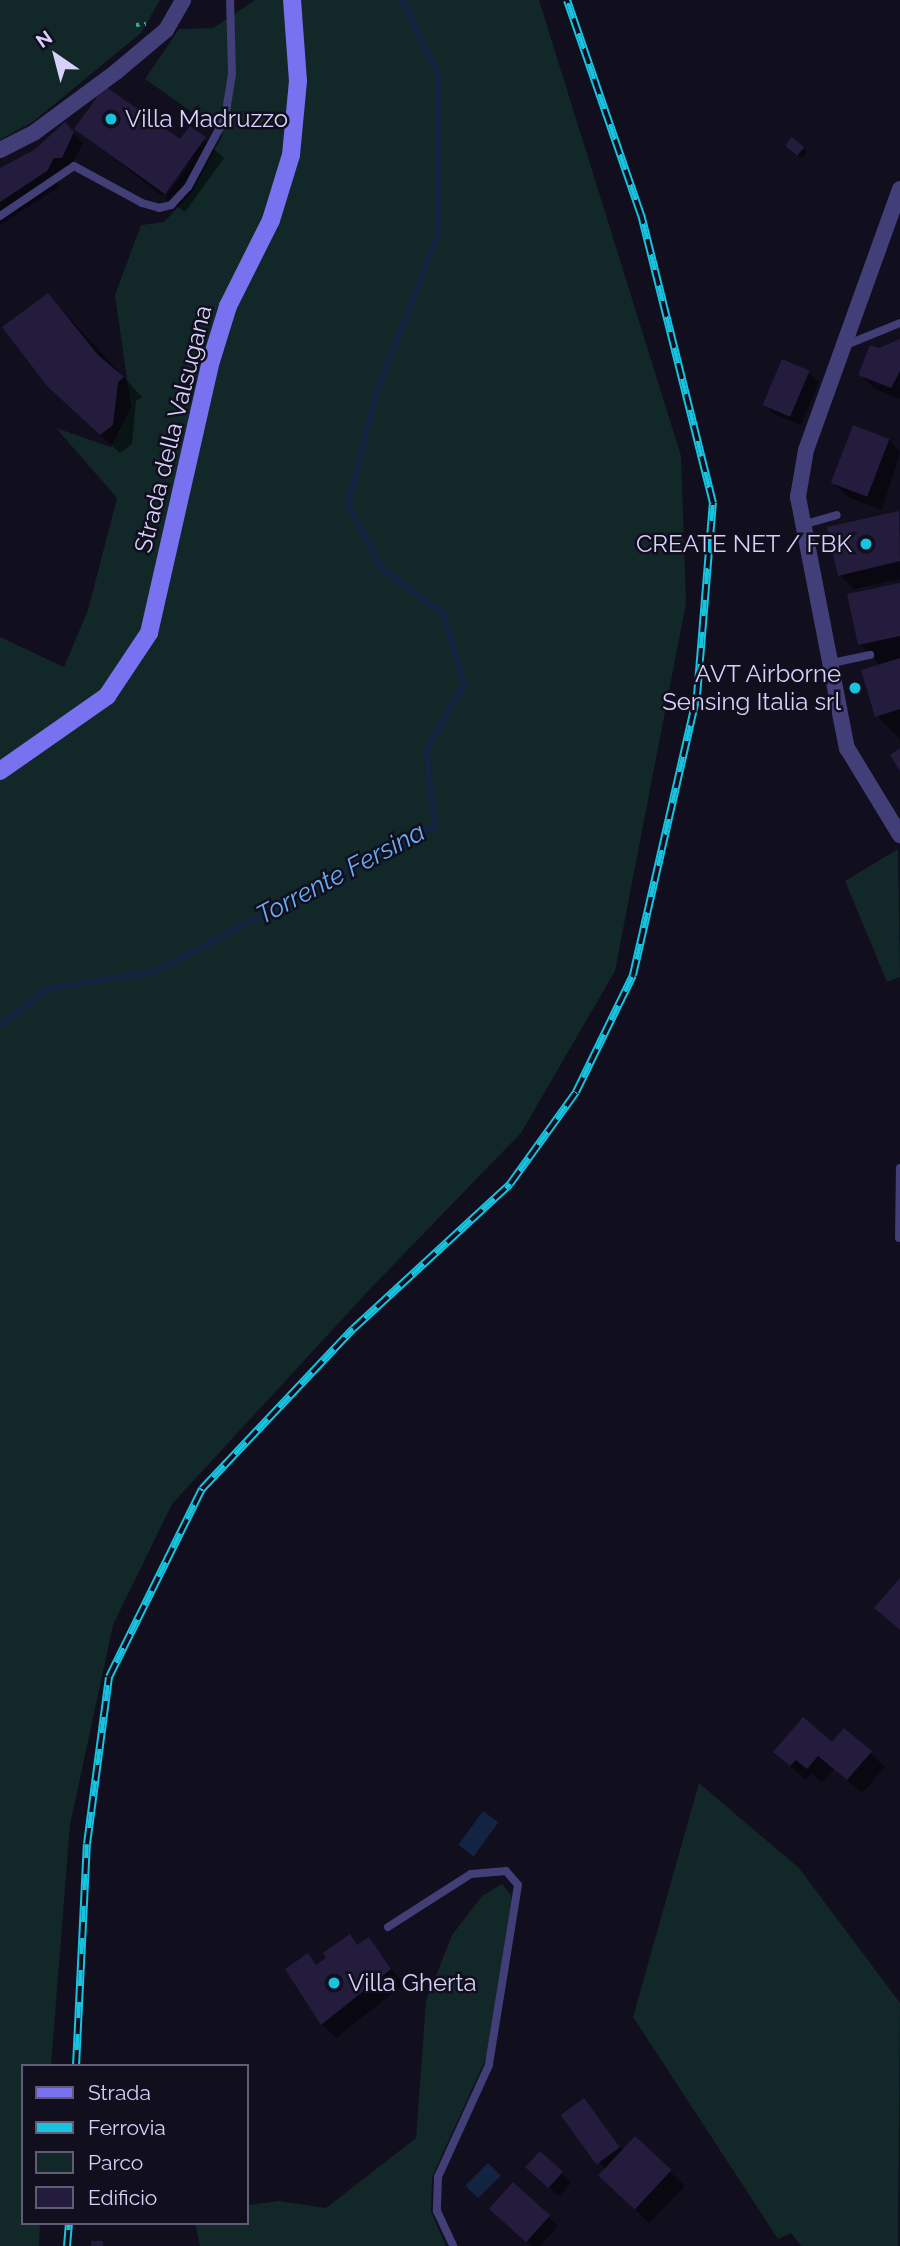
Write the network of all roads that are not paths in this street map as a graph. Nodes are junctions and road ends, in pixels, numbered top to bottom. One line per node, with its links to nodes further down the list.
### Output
1 (183, 0): 4 (street)
2 (230, 0): 6 (lane)
3 (292, 0): 13 (main road, Strada della Valsugana)
4 (2, 144)
5 (900, 189): 8 (street)
6 (0, 216)
7 (900, 323): 8 (lane)
8 (846, 345): 10 (street)
9 (837, 515): 10 (lane)
10 (802, 525): 12 (street)
11 (870, 655): 12 (lane)
12 (832, 663): 14 (street)
13 (0, 771)
14 (900, 835)
15 (900, 1168): 16 (lane)
16 (899, 1238)
17 (388, 1927): 18 (lane)
18 (453, 2246)

